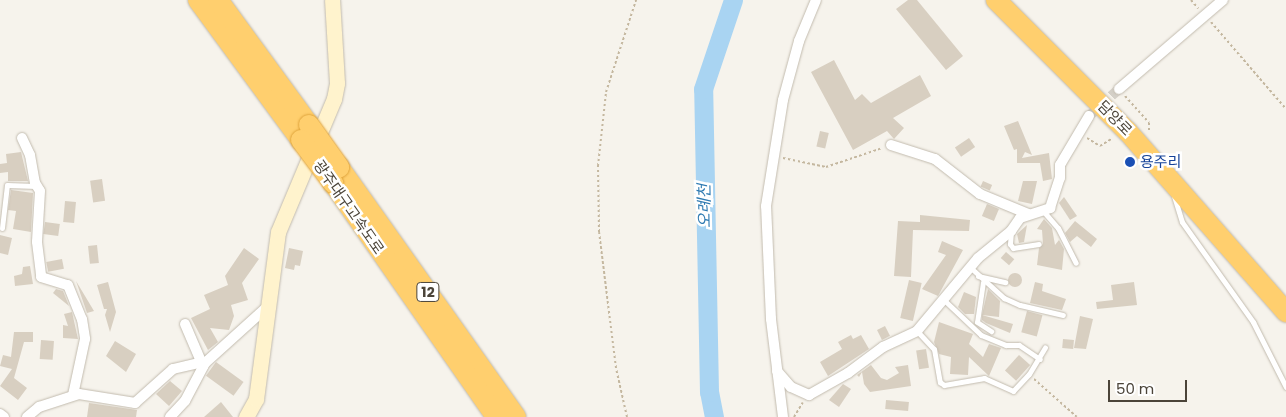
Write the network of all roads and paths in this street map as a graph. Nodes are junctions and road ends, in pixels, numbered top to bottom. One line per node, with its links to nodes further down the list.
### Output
1 (198, 0): 13 (highway, 광주대구고속도로 / 12)
2 (218, 0): 13 (highway, 광주대구고속도로 / 12)
3 (332, 0): 35 (street)
4 (636, 0): 56 (path)
5 (816, 0): 19 (street)
6 (996, 0): 18 (highway, 담양로)
7 (1191, 0): 9 (path)
8 (1223, 0): 9 (street)
9 (1205, 16): 10 (street); 11 (path)
10 (1119, 89): 18 (path)
11 (1286, 109)
12 (1089, 116): 14 (street)
13 (305, 132): 20 (highway, 광주대구고속도로 / 12, bridge)
14 (1079, 132): 16 (path); 25 (street)
15 (22, 138): 24 (street)
16 (1111, 139)
17 (891, 145): 19 (path); 26 (street)
18 (1149, 155): 21 (highway, 담양로)
19 (773, 156): 44 (street)
20 (336, 175): 54 (highway, 광주대구고속도로 / 12); 55 (highway, 광주대구고속도로 / 12)
21 (1168, 177): 36 (highway, 담양로); 46 (lane)
22 (0, 186): 23 (lane)
23 (7, 186): 24 (lane); 27 (lane)
24 (36, 186): 47 (street)
25 (1044, 212): 26 (street); 30 (lane)
26 (1028, 214): 28 (street)
27 (2, 228)
28 (1011, 231): 29 (lane); 31 (street)
29 (1040, 244)
30 (1076, 263)
31 (974, 272): 32 (lane); 33 (lane); 34 (street)
32 (982, 282): 37 (lane); 40 (lane)
33 (1005, 282)
34 (944, 300): 39 (street); 42 (lane)
35 (267, 306): 43 (street); 53 (street)
36 (1286, 312)
37 (1063, 315)
38 (185, 324): 43 (street)
39 (917, 331): 45 (lane); 48 (street)
40 (991, 331)
41 (1045, 347): 42 (lane)
42 (1040, 359): 45 (lane)
43 (203, 366): 47 (street); 52 (street)
44 (777, 371): 48 (street); 57 (street)
45 (1029, 374): 59 (path)
46 (1286, 387)
47 (73, 395): 51 (street)
48 (809, 395): 58 (path)
49 (0, 414): 50 (street)
50 (4, 417)
51 (27, 417)
52 (170, 417)
53 (246, 417)
54 (496, 417)
55 (516, 417)
56 (626, 417)
57 (783, 417)
58 (794, 417)
59 (1077, 417)

